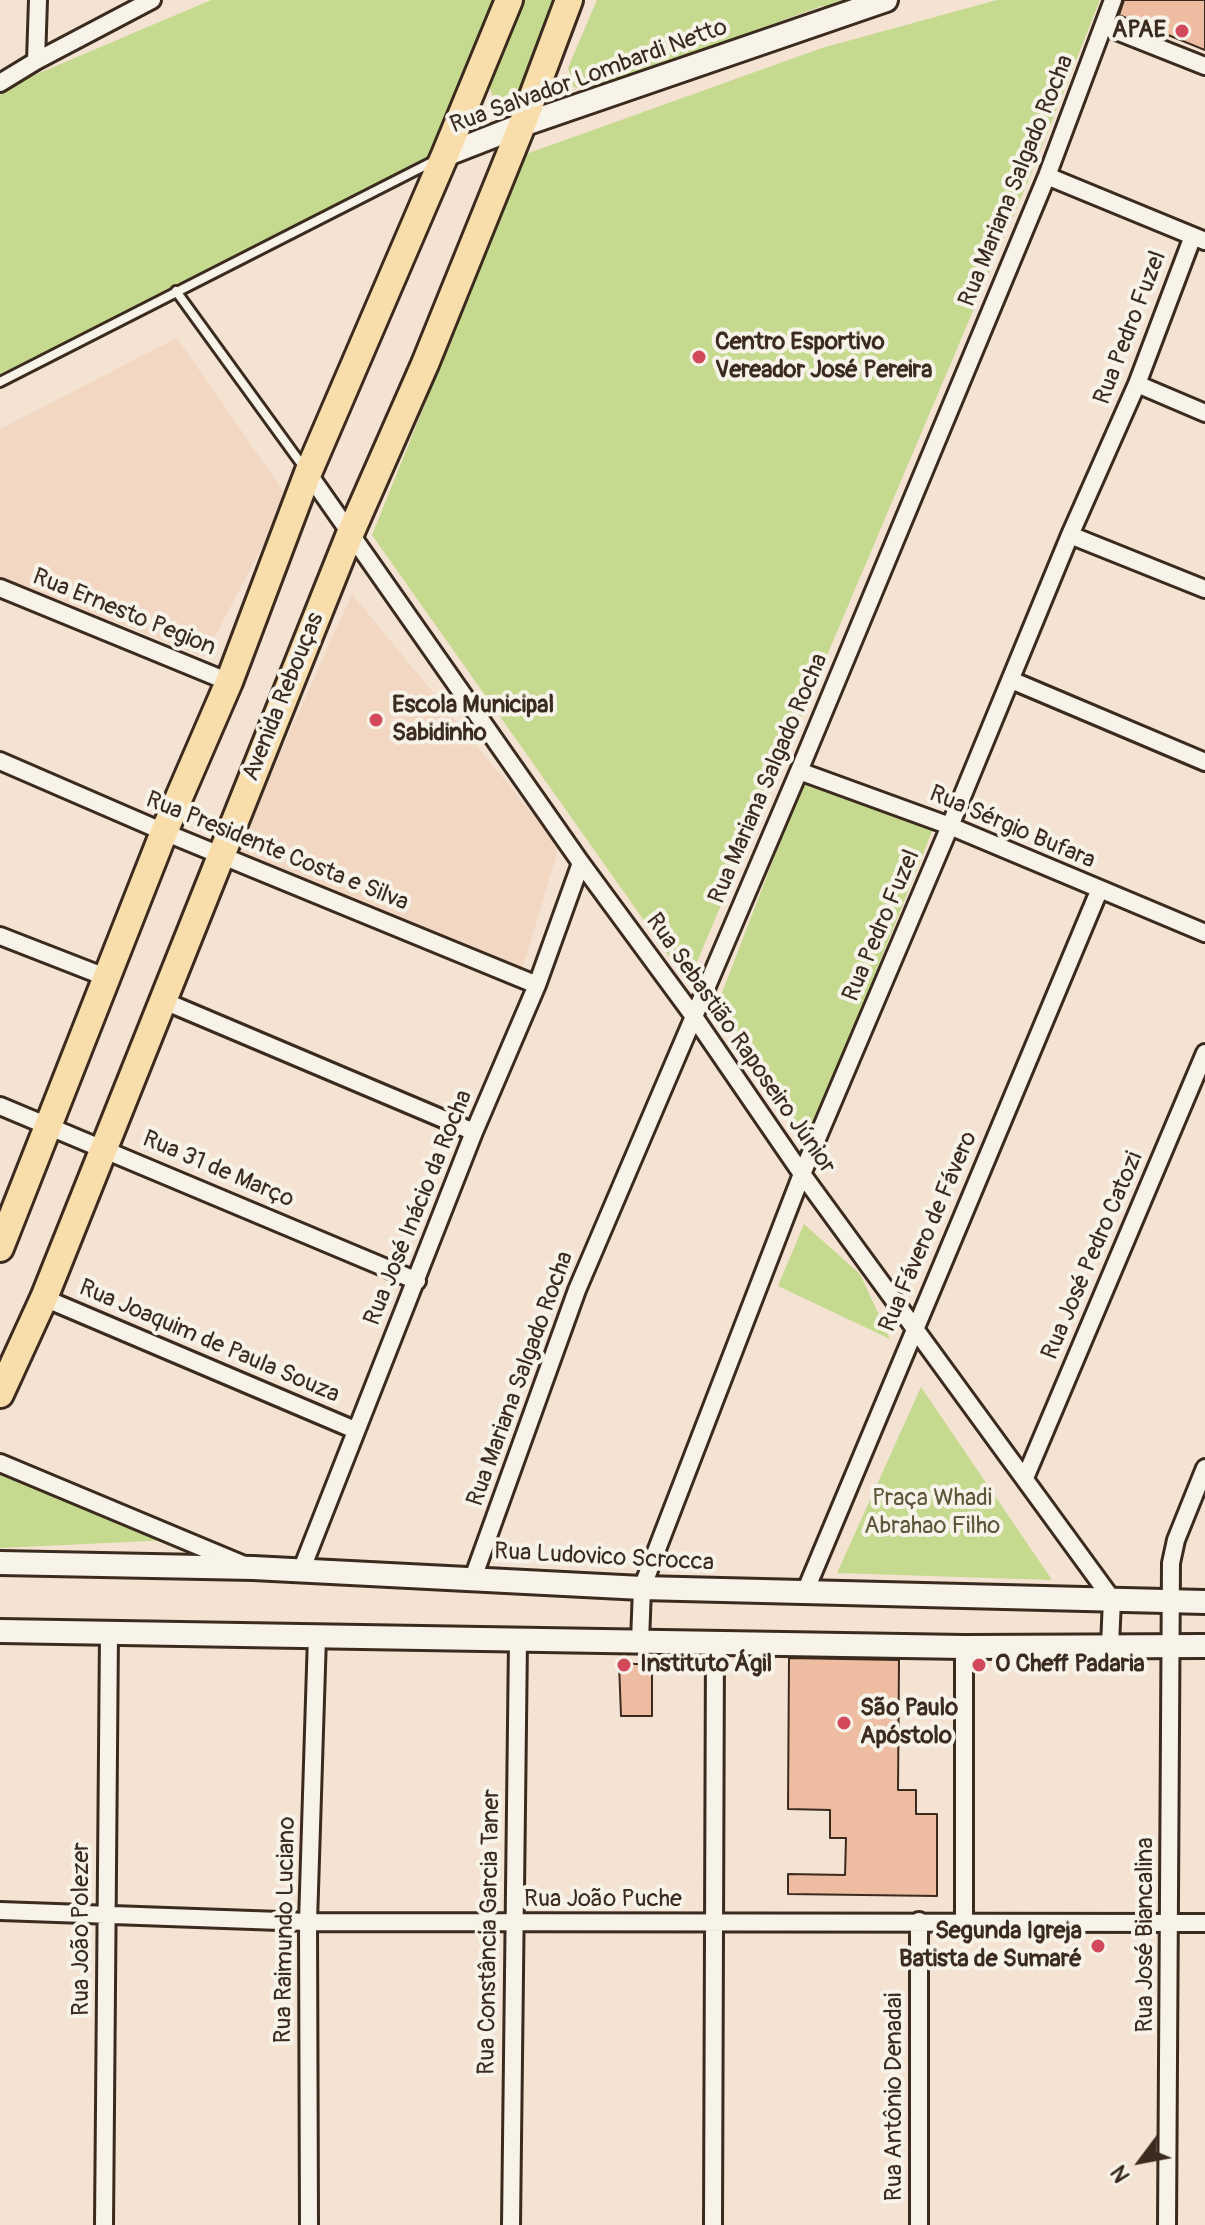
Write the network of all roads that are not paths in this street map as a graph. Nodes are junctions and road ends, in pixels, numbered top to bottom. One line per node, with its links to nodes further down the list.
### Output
1 (38, 0): 8 (street)
2 (152, 0): 8 (street)
3 (509, 0): 12 (main road)
4 (569, 0): 11 (main road, Avenida Rebouças)
5 (886, 0): 11 (street, Rua Salvador Lombardi Netto)
6 (1113, 0): 7 (street, Rua Mariana Salgado Rocha)
7 (1104, 26): 9 (street); 13 (street, Rua Mariana Salgado Rocha)
8 (36, 61): 10 (street)
9 (1205, 66)
10 (0, 83)
11 (522, 125): 12 (street, Rua Salvador Lombardi Netto); 20 (main road, Avenida Rebouças)
12 (445, 155): 15 (lane); 19 (main road)
13 (1047, 176): 14 (street); 28 (street, Rua Mariana Salgado Rocha)
14 (1199, 238): 17 (street, Rua Pedro Fuzel)
15 (176, 291): 16 (lane); 19 (lane)
16 (0, 382)
17 (1137, 384): 18 (street); 21 (street, Rua Pedro Fuzel)
18 (1205, 413)
19 (308, 473): 20 (street, Rua Sebastião Raposeiro Júnior); 25 (main road)
20 (350, 534): 31 (main road, Avenida Rebouças); 32 (street, Rua Sebastião Raposeiro Júnior)
21 (1070, 535): 23 (street); 24 (street, Rua Pedro Fuzel)
22 (0, 588): 25 (street, Rua Ernesto Pegion)
23 (1205, 589)
24 (1011, 680): 27 (street); 29 (street, Rua Pedro Fuzel)
25 (229, 682): 30 (main road)
26 (0, 761): 30 (street, Rua Presidente Costa e Silva)
27 (1205, 762)
28 (799, 771): 29 (street, Rua Sérgio Bufara); 39 (street, Rua Mariana Salgado Rocha)
29 (950, 826): 33 (street, Rua Sérgio Bufara); 45 (street, Rua Pedro Fuzel)
30 (164, 832): 31 (street, Rua Presidente Costa e Silva); 36 (main road)
31 (221, 854): 37 (street, Rua Presidente Costa e Silva); 38 (main road, Avenida Rebouças)
32 (581, 863): 37 (street, Rua José Inácio da Rocha); 39 (street, Rua Sebastião Raposeiro Júnior)
33 (1099, 891): 34 (street, Rua Sérgio Bufara); 49 (street, Rua Fávero de Fávero)
34 (1205, 933)
35 (0, 936): 36 (street)
36 (108, 978): 42 (main road)
37 (537, 985): 43 (street, Rua José Inácio da Rocha)
38 (164, 1001): 43 (street); 44 (main road, Avenida Rebouças)
39 (695, 1018): 45 (street, Rua Sebastião Raposeiro Júnior); 58 (street, Rua Mariana Salgado Rocha)
40 (1205, 1053): 54 (street, Rua José Pedro Catozi)
41 (0, 1106): 42 (street, Rua 31 de Março)
42 (49, 1125): 44 (street, Rua 31 de Março); 46 (main road)
43 (474, 1132): 47 (street, Rua José Inácio da Rocha)
44 (105, 1148): 47 (street, Rua 31 de Março); 48 (main road, Avenida Rebouças)
45 (802, 1174): 49 (street, Rua Sebastião Raposeiro Júnior); 59 (street, Rua Pedro Fuzel)
46 (0, 1248)
47 (417, 1281): 51 (street, Rua José Inácio da Rocha)
48 (44, 1298): 50 (main road, Avenida Rebouças); 51 (street, Rua Joaquim de Paula Souza)
49 (915, 1328): 54 (street, Rua Sebastião Raposeiro Júnior); 60 (street, Rua Fávero de Fávero)
50 (0, 1394)
51 (355, 1430): 57 (street, Rua José Inácio da Rocha)
52 (0, 1463): 56 (street)
53 (1205, 1468): 62 (street, Rua José Biancalina)
54 (1025, 1478): 61 (street, Rua Sebastião Raposeiro Júnior)
55 (0, 1563): 56 (street, Rua Ludovico Scrocca)
56 (253, 1568): 57 (street, Rua Ludovico Scrocca)
57 (301, 1571): 58 (street, Rua Ludovico Scrocca)
58 (473, 1578): 59 (street, Rua Ludovico Scrocca)
59 (642, 1588): 60 (street, Rua Ludovico Scrocca); 68 (street, Rua Pedro Fuzel)
60 (805, 1592): 61 (street, Rua Ludovico Scrocca)
61 (1112, 1599): 62 (street, Rua Ludovico Scrocca); 70 (street)
62 (1171, 1602): 63 (street, Rua Ludovico Scrocca); 71 (street, Rua José Biancalina)
63 (1205, 1602)
64 (0, 1631): 65 (street)
65 (109, 1632): 66 (street); 75 (street, Rua João Polezer)
66 (317, 1636): 67 (street); 77 (street, Rua Raimundo Luciano)
67 (518, 1640): 68 (street); 80 (street, Rua Constância Garcia Taner)
68 (640, 1642): 69 (street)
69 (715, 1643): 73 (street); 82 (street)
70 (1110, 1646): 71 (street); 73 (street)
71 (1171, 1646): 72 (street); 79 (street, Rua José Biancalina)
72 (1205, 1646)
73 (964, 1647): 78 (street)
74 (0, 1911): 75 (street, Rua João Puche)
75 (107, 1914): 77 (street, Rua João Puche); 83 (street, Rua João Polezer)
76 (919, 1921): 78 (street, Rua João Puche); 82 (street, Rua João Puche); 87 (street, Rua Antônio Denadai)
77 (308, 1922): 80 (street, Rua João Puche); 84 (street, Rua Raimundo Luciano)
78 (964, 1922): 79 (street, Rua João Puche)
79 (1171, 1922): 81 (street, Rua João Puche); 88 (street, Rua José Biancalina)
80 (514, 1923): 82 (street, Rua João Puche); 85 (street, Rua Constância Garcia Taner)
81 (1205, 1923)
82 (713, 1924): 86 (street)
83 (104, 2225)
84 (309, 2225)
85 (511, 2225)
86 (713, 2225)
87 (919, 2225)
88 (1167, 2225)

